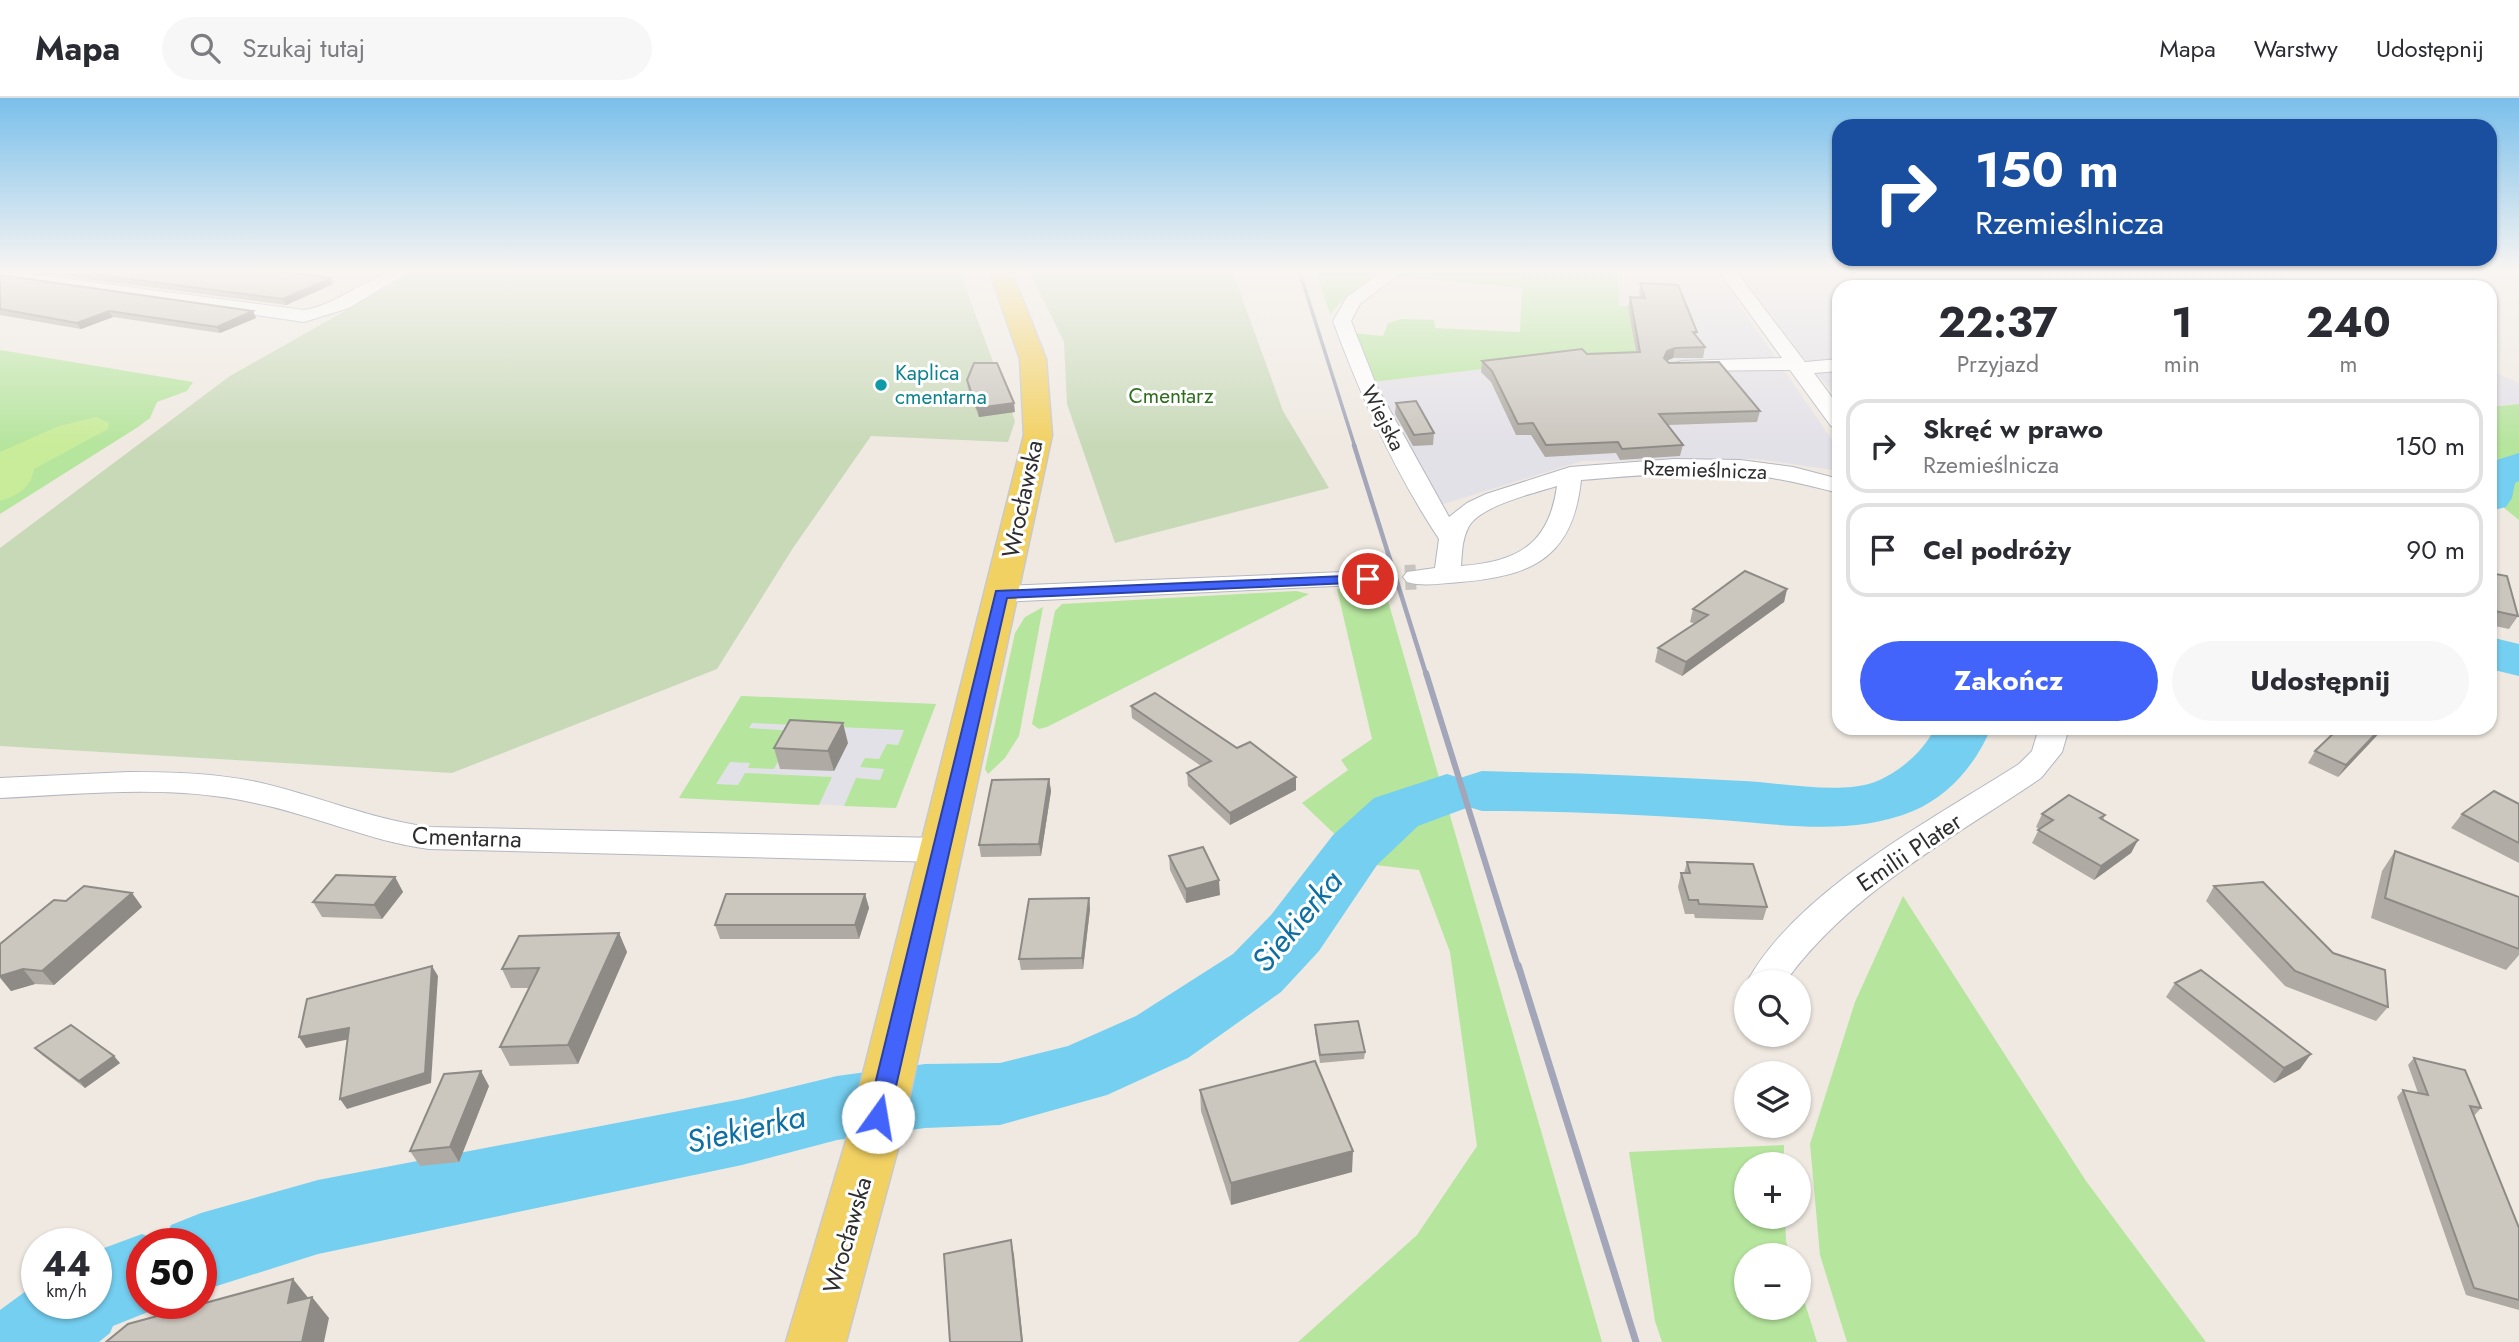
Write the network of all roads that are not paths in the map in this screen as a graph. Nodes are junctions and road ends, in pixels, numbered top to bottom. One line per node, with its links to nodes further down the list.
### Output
1 (1022, 328): 14 (main road, Wrocławska)
2 (1345, 328): 10 (street, Wiejska)
3 (1768, 328): 6 (street)
4 (1832, 365): 6 (street)
5 (1674, 367): 6 (street)
6 (1797, 367): 7 (street)
7 (1832, 412)
8 (1570, 474): 9 (street, Rzemieślnicza); 10 (street, Rzemieślnicza); 11 (street)
9 (1832, 484)
10 (1451, 539): 11 (street, Rzemieślnicza)
11 (1447, 575): 12 (street)
12 (1416, 578)
13 (1368, 579): 14 (street)
14 (1001, 594): 17 (main road, Wrocławska)
15 (2052, 735): 18 (street, Emilii Plater)
16 (0, 788): 17 (street, Cmentarna)
17 (940, 850): 19 (main road, Wrocławska)
18 (1774, 970)
19 (816, 1342)

